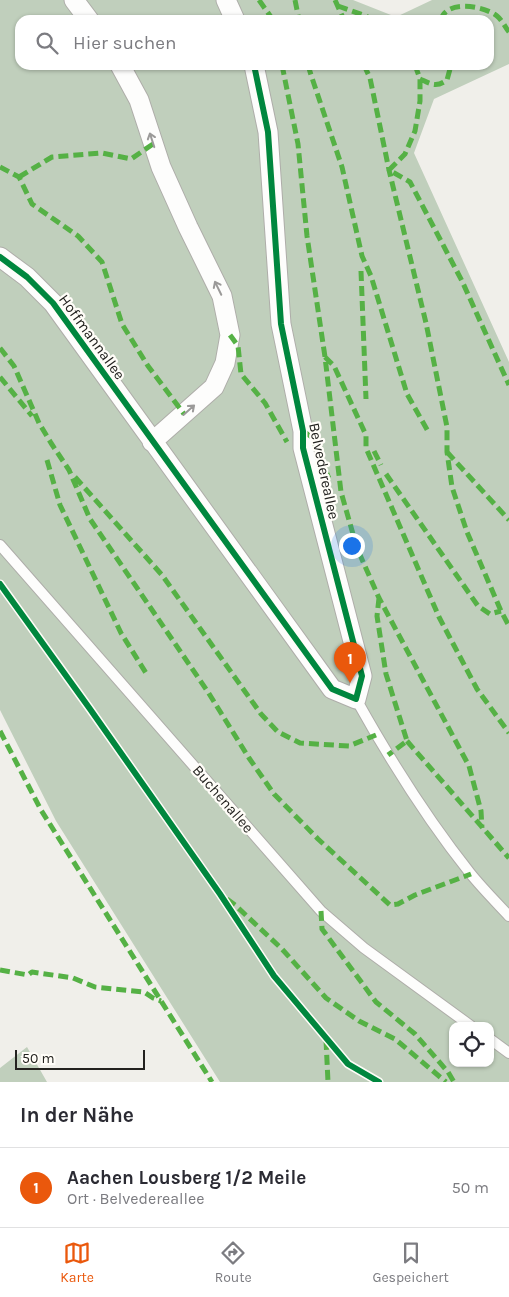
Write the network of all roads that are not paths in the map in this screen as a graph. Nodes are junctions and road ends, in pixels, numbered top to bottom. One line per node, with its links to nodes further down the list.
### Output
1 (74, 0): 3 (street)
2 (226, 0): 4 (street)
3 (85, 15)
4 (233, 15)
5 (123, 70): 8 (street, one-way to 5)
6 (255, 70): 10 (street, Belvedereallee)
7 (0, 256): 8 (street, Hoffmannallee)
8 (152, 442): 10 (street)
9 (0, 545): 12 (lane, Buchenallee)
10 (356, 699): 11 (lane)
11 (509, 916)
12 (466, 1022)
13 (494, 1042): 14 (lane)
14 (509, 1053)

